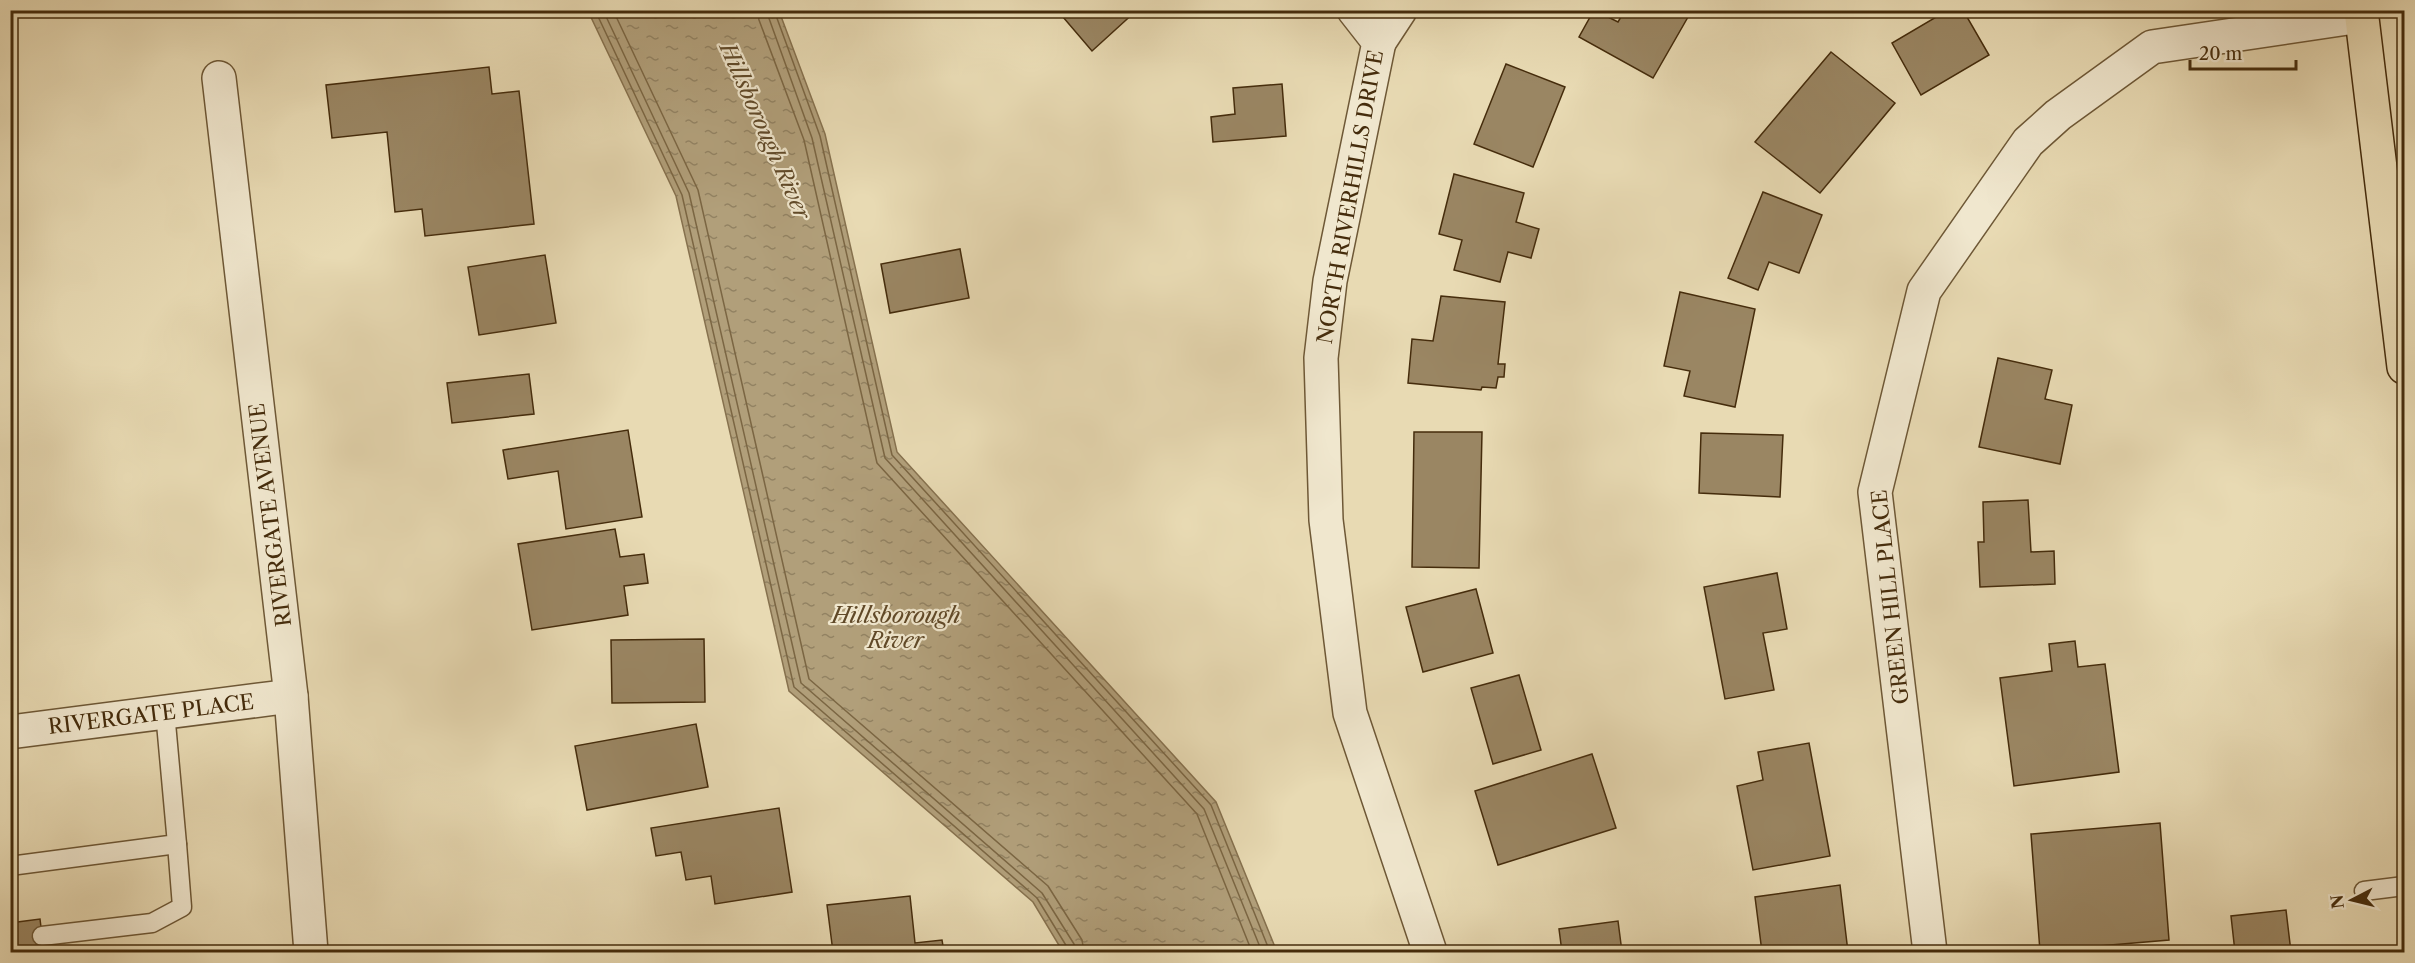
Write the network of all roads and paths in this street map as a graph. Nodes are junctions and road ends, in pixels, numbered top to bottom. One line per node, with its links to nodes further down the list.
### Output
1 (1354, 10): 4 (street, NORTH RIVERHILLS DRIVE)
2 (1400, 10): 4 (street)
3 (2361, 13): 6 (main road); 17 (street, GREEN HILL PLACE)
4 (1379, 42): 16 (street, NORTH RIVERHILLS DRIVE)
5 (219, 78): 7 (street, RIVERGATE AVENUE)
6 (2404, 367)
7 (291, 696): 8 (street, RIVERGATE PLACE); 15 (street, RIVERGATE AVENUE)
8 (165, 712): 9 (street, RIVERGATE PLACE); 10 (lane)
9 (10, 732)
10 (177, 844): 11 (lane); 14 (lane)
11 (10, 866)
12 (2404, 886): 13 (lane)
13 (2364, 891)
14 (42, 936)
15 (311, 952)
16 (1430, 952)
17 (1930, 952)

